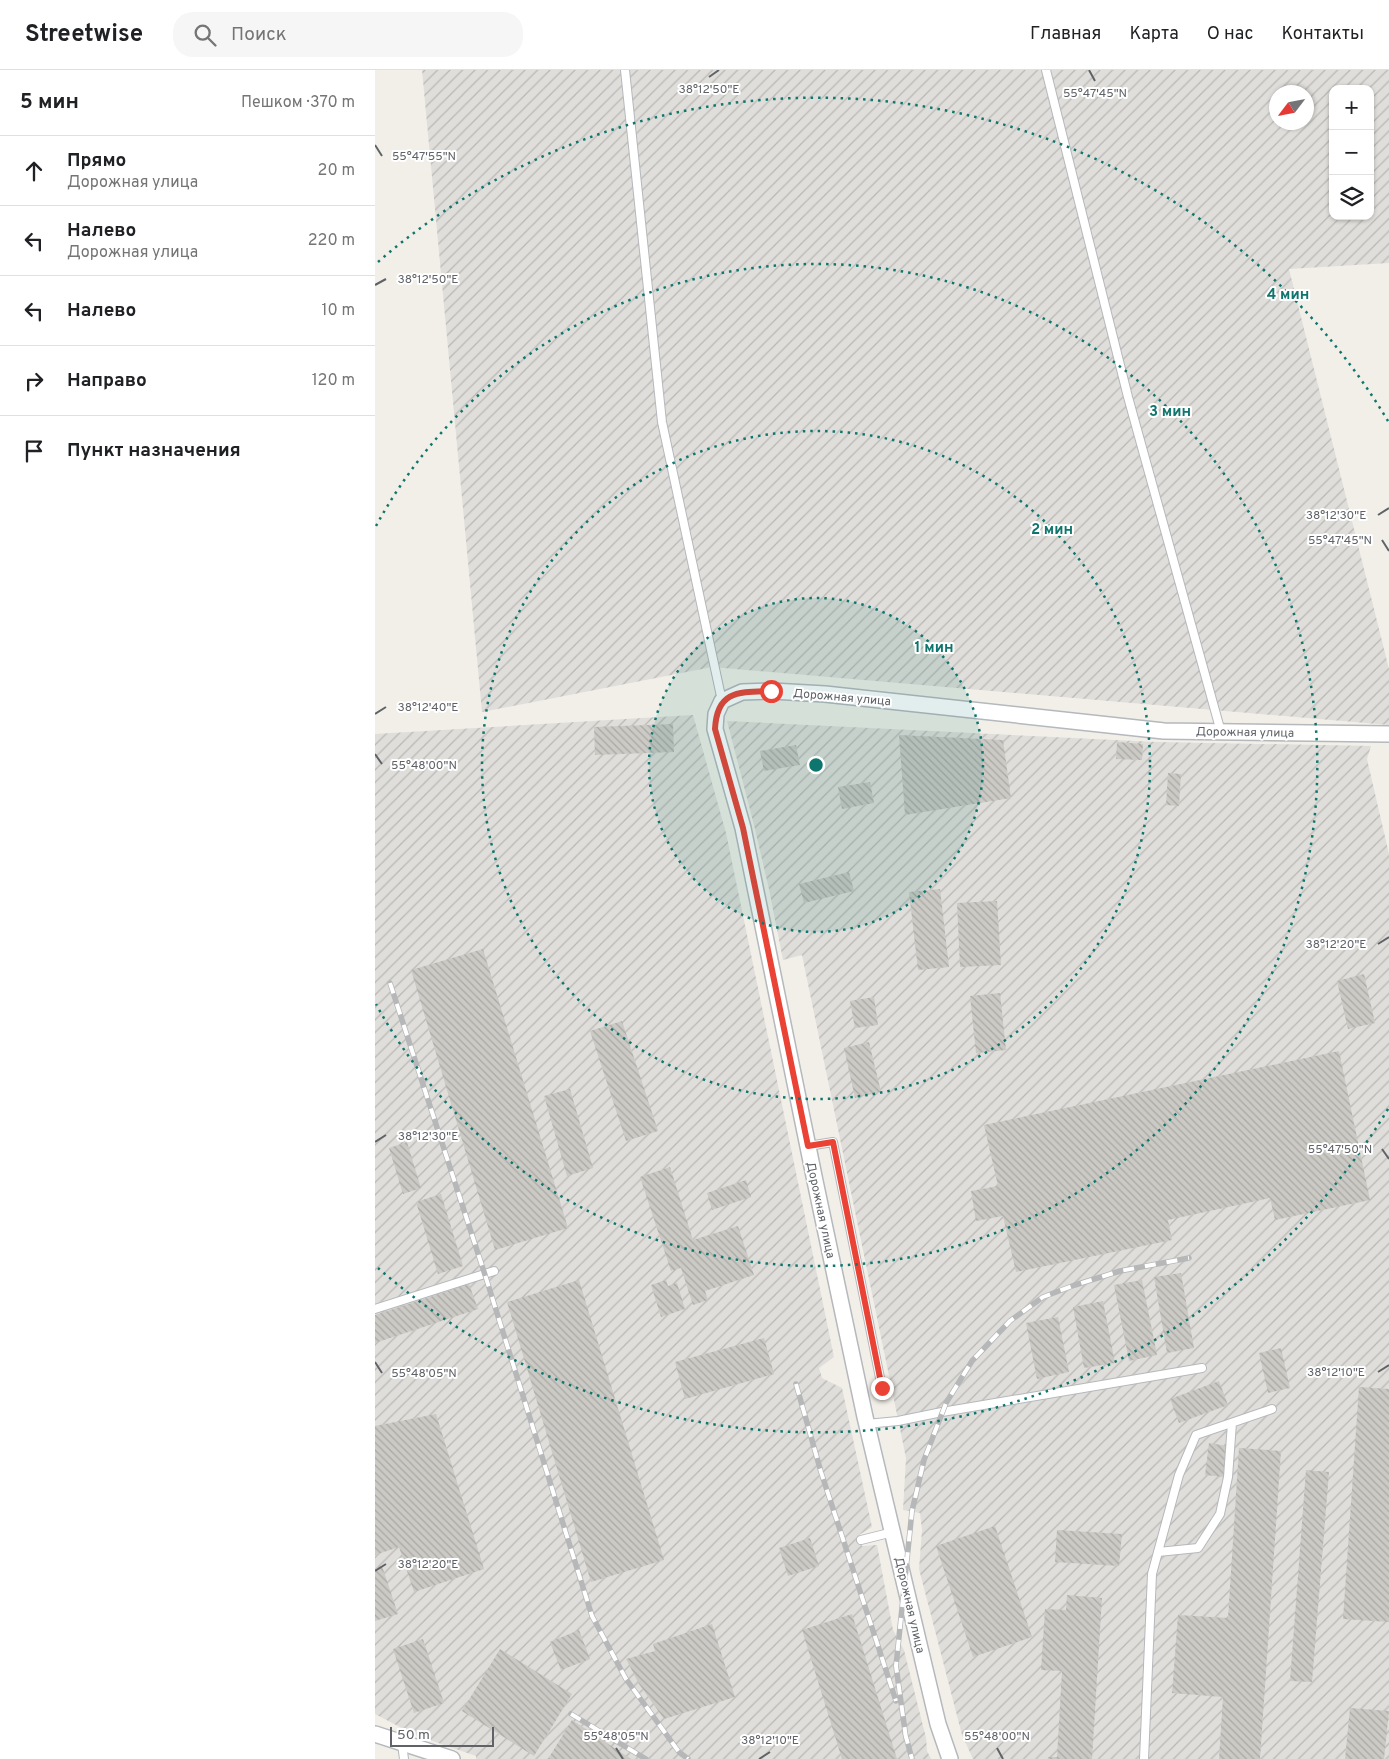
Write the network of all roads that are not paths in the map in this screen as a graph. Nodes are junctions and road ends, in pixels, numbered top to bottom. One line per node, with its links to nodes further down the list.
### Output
1 (625, 70): 3 (lane)
2 (1046, 70): 4 (lane)
3 (722, 701): 4 (street, Дорожная улица); 6 (street, Дорожная улица)
4 (1221, 732): 5 (street, Дорожная улица)
5 (1389, 734)
6 (808, 1146): 10 (lane); 13 (street, Дорожная улица)
7 (494, 1270): 8 (lane)
8 (375, 1309)
9 (1202, 1368): 13 (lane)
10 (882, 1388)
11 (1272, 1409): 12 (lane)
12 (1232, 1423): 16 (lane); 16 (lane)
13 (867, 1424): 14 (street, Дорожная улица)
14 (893, 1532): 15 (lane); 21 (street, Дорожная улица)
15 (861, 1540)
16 (1158, 1552): 22 (lane)
17 (375, 1734): 18 (street)
18 (402, 1744): 19 (lane); 20 (street)
19 (404, 1759)
20 (452, 1759)
21 (950, 1759)
22 (1144, 1759)

